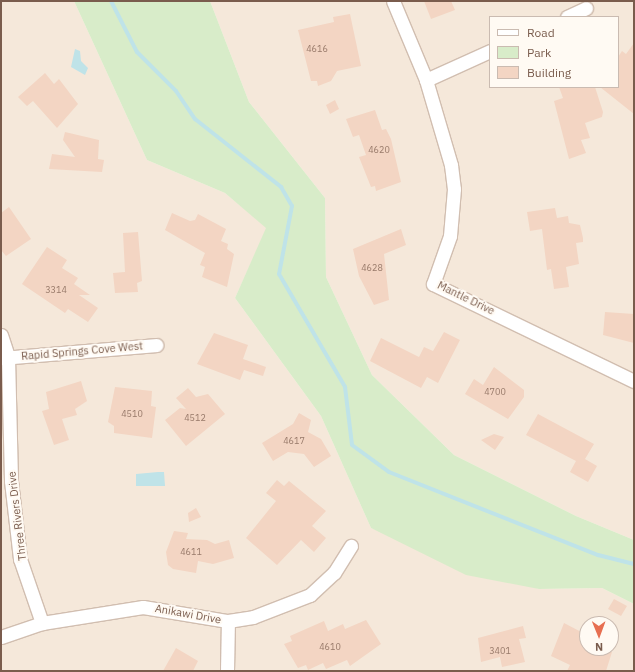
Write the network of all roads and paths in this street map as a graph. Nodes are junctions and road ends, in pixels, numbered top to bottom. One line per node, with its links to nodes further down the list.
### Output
1 (393, 1): 5 (street, Mantle Drive)
2 (586, 8): 3 (street)
3 (569, 16)
4 (489, 51): 5 (street)
5 (426, 80): 9 (street, Mantle Drive)
6 (1, 336): 8 (street, Three Rivers Drive)
7 (156, 346): 8 (street, Rapid Springs Cove West)
8 (5, 357): 12 (street, Three Rivers Drive)
9 (634, 381)
10 (351, 546): 11 (street, Anikawi Drive)
11 (228, 621): 12 (street, Anikawi Drive); 14 (street)
12 (42, 623): 13 (street, Anikawi Drive)
13 (1, 637)
14 (228, 671)

